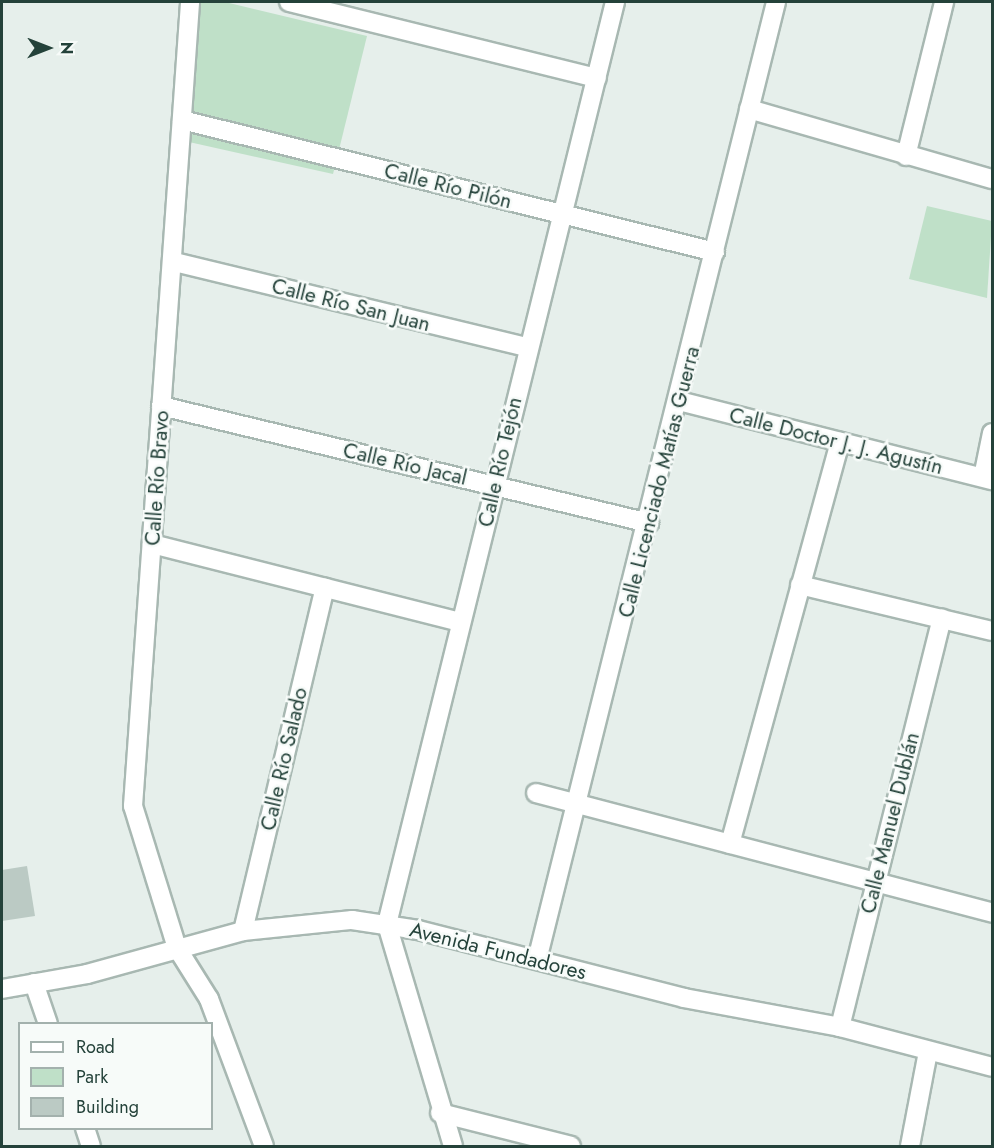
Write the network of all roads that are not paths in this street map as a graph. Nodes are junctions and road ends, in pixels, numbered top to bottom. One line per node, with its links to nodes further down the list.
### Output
1 (190, 2): 8 (street, Calle Río Bravo)
2 (289, 2): 6 (street)
3 (615, 2): 6 (street, Calle Río Tejón)
4 (776, 2): 7 (street, Calle Licenciado Matías Guerra)
5 (944, 2): 9 (street)
6 (597, 78): 11 (street, Calle Río Tejón)
7 (749, 109): 9 (street); 12 (street, Calle Licenciado Matías Guerra)
8 (182, 120): 11 (street, Calle Río Pilón); 13 (street, Calle Río Bravo)
9 (906, 156): 10 (street)
10 (993, 179)
11 (563, 215): 12 (street, Calle Río Pilón); 14 (street, Calle Río Tejón)
12 (715, 252): 15 (street, Calle Licenciado Matías Guerra)
13 (175, 262): 14 (street, Calle Río San Juan); 16 (street, Calle Río Bravo)
14 (527, 347): 20 (street, Calle Río Tejón)
15 (679, 401): 18 (street, Calle Doctor J. J. Agustín); 21 (street, Calle Licenciado Matías Guerra)
16 (161, 406): 20 (street, Calle Río Jacal); 22 (street, Calle Río Bravo)
17 (993, 433): 19 (street)
18 (840, 442): 19 (street, Calle Doctor J. J. Agustín); 23 (street)
19 (988, 478)
20 (495, 486): 21 (street, Calle Río Jacal); 26 (street, Calle Río Tejón)
21 (649, 523): 29 (street, Calle Licenciado Matías Guerra)
22 (152, 544): 24 (street); 35 (street, Calle Río Bravo)
23 (800, 585): 25 (street); 30 (street)
24 (325, 588): 26 (street); 34 (street, Calle Río Salado)
25 (942, 619): 27 (street); 31 (street, Calle Manuel Dublán)
26 (460, 622): 33 (street, Calle Río Tejón)
27 (993, 631)
28 (536, 793): 29 (street)
29 (580, 804): 30 (street); 36 (street, Calle Licenciado Matías Guerra)
30 (730, 844): 31 (street)
31 (874, 883): 32 (street); 40 (street, Calle Manuel Dublán)
32 (993, 913)
33 (387, 924): 34 (street, Avenida Fundadores); 36 (street, Avenida Fundadores); 43 (street)
34 (243, 931): 35 (street, Avenida Fundadores)
35 (177, 948): 37 (street, Avenida Fundadores); 46 (street, Calle Río Bravo)
36 (537, 960): 40 (street, Avenida Fundadores)
37 (34, 983): 38 (street, Avenida Fundadores); 39 (street)
38 (2, 989)
39 (48, 1022)
40 (840, 1027): 41 (street, Avenida Fundadores)
41 (928, 1052): 42 (street, Avenida Fundadores); 49 (street)
42 (993, 1067)
43 (440, 1113): 47 (street); 48 (street)
44 (86, 1130): 45 (street)
45 (91, 1146)
46 (264, 1146)
47 (453, 1146)
48 (571, 1146)
49 (910, 1146)

